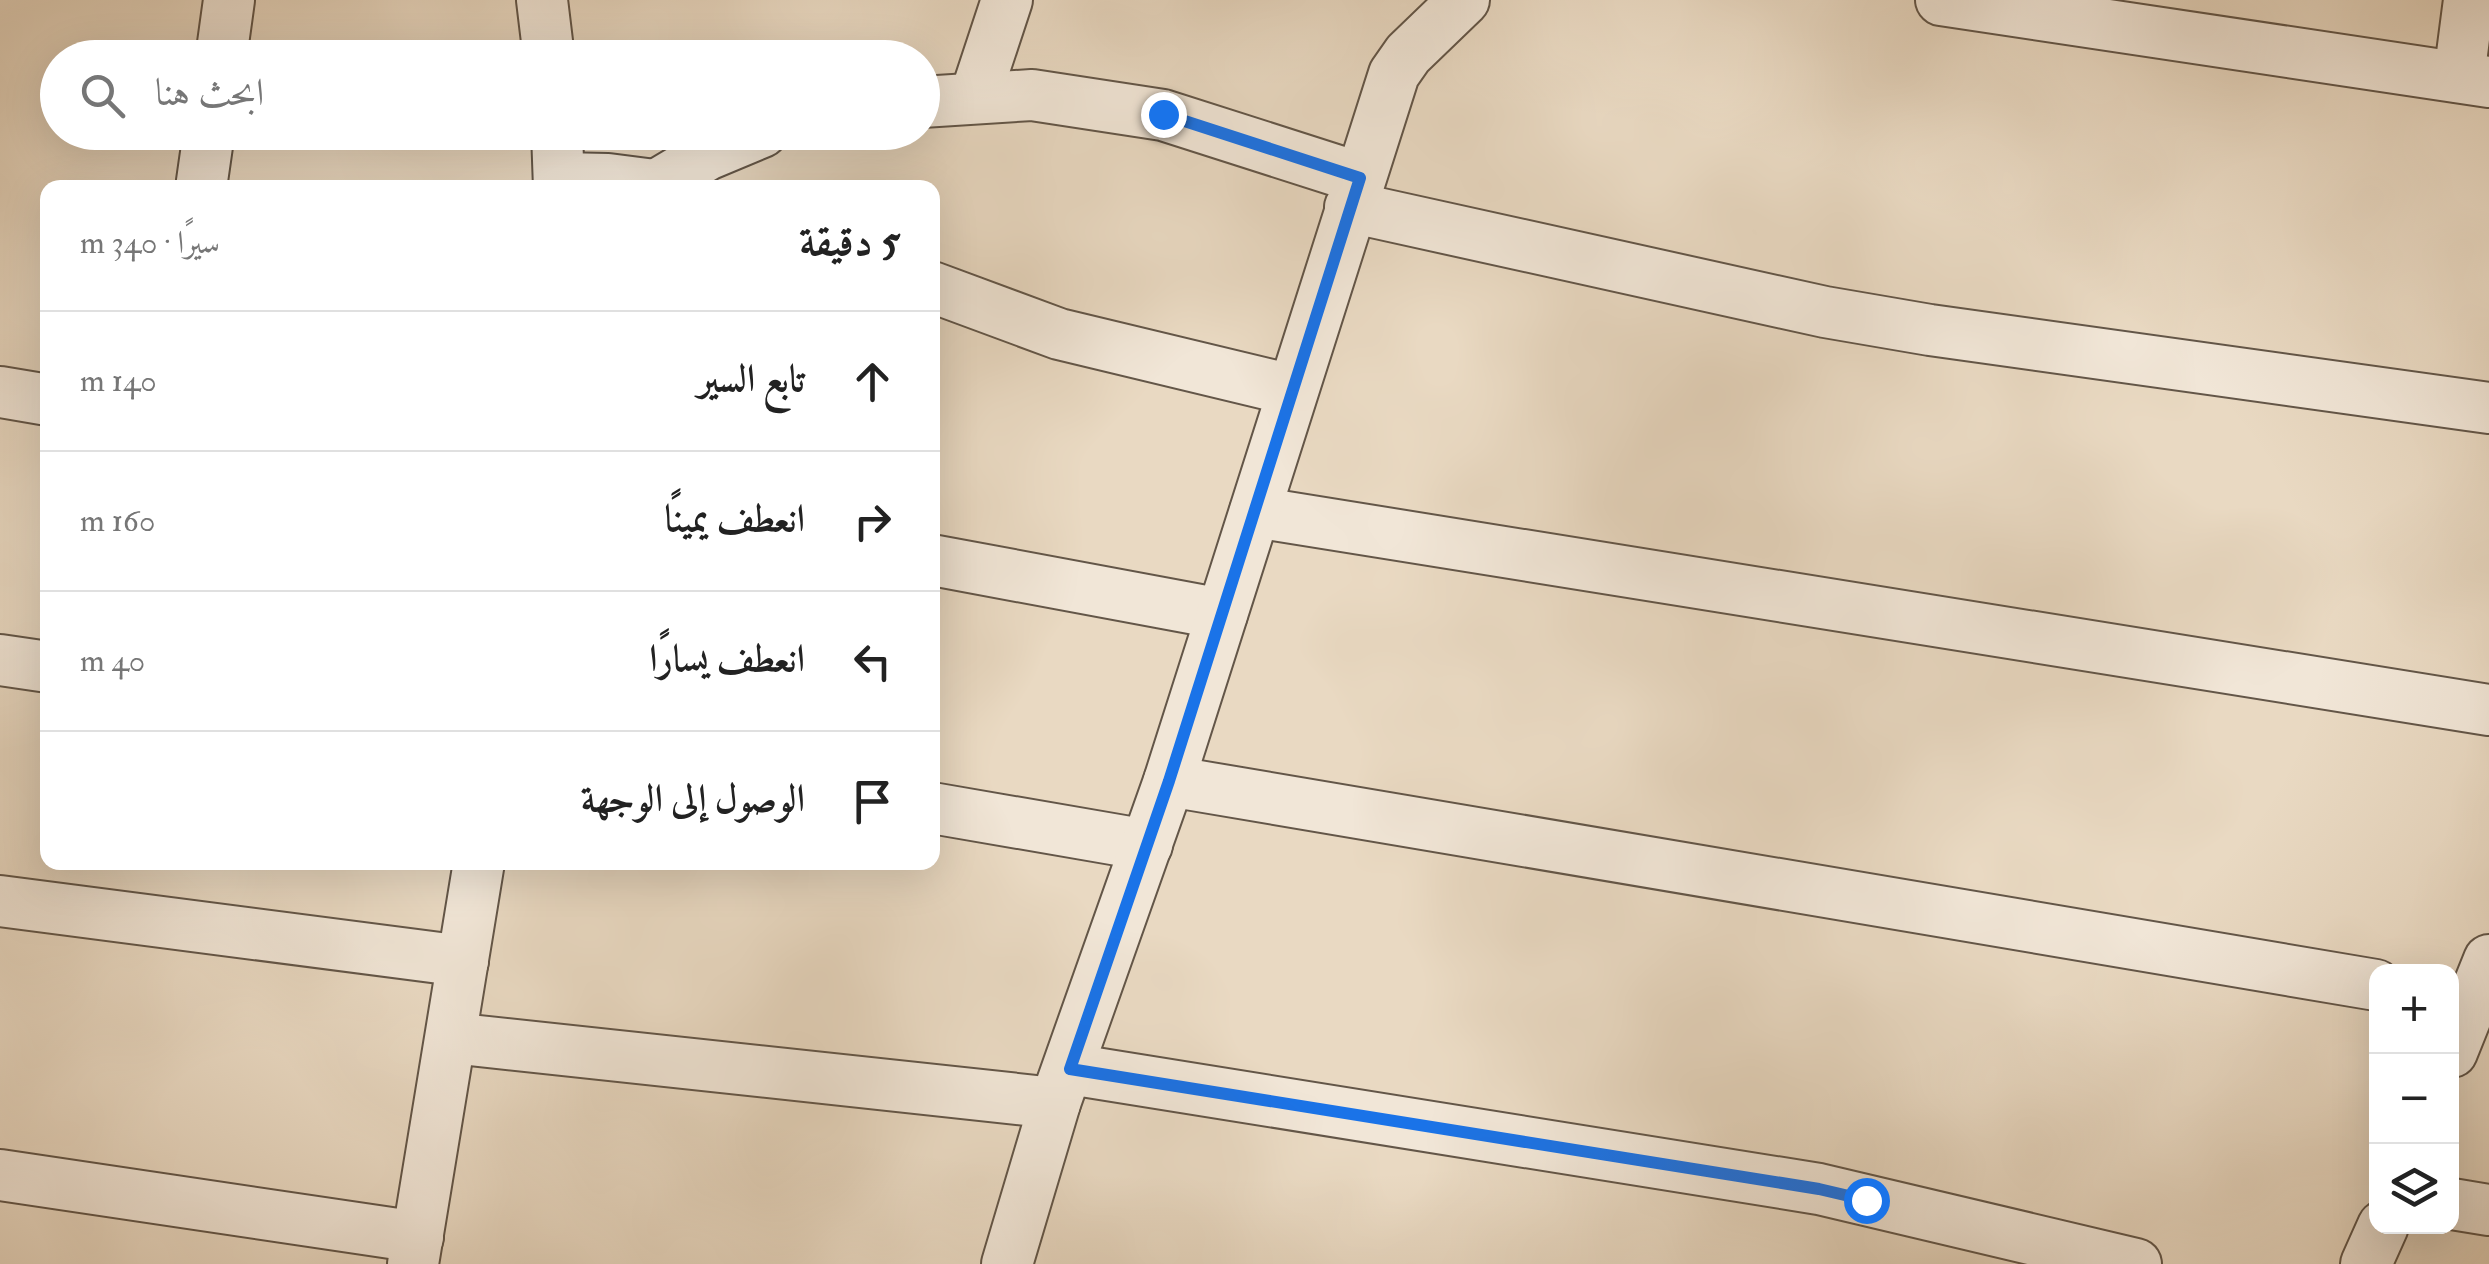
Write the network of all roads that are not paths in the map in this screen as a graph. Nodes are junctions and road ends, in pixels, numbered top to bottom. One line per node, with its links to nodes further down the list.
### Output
1 (229, 0): 7 (street)
2 (542, 0): 8 (street)
3 (1008, 0): 10 (street)
4 (1464, 0): 18 (street)
5 (1941, 0): 9 (street)
6 (2469, 0): 9 (street)
7 (223, 40)
8 (547, 40)
9 (2474, 80)
10 (976, 96): 11 (street); 18 (street)
11 (940, 100)
12 (206, 150): 15 (street)
13 (720, 150): 17 (street)
14 (558, 166): 16 (street)
15 (202, 180)
16 (640, 180)
17 (676, 180)
18 (1355, 193): 20 (street); 23 (street)
19 (940, 290): 20 (street)
20 (1292, 390): 24 (street)
21 (0, 392): 22 (street)
22 (40, 399)
23 (2489, 408)
24 (1255, 512): 26 (street); 29 (street)
25 (940, 561): 26 (street)
26 (1222, 614): 30 (street)
27 (0, 660): 28 (street)
28 (40, 666)
29 (2489, 710)
30 (1169, 781): 32 (street); 36 (street)
31 (940, 809): 32 (street)
32 (1147, 845): 40 (street)
33 (478, 870): 35 (street)
34 (0, 901): 35 (street)
35 (463, 961): 39 (street)
36 (2369, 984)
37 (2471, 986): 38 (street)
38 (2459, 1028)
39 (451, 1038): 40 (street); 45 (street)
40 (1062, 1086): 46 (street); 47 (street)
41 (0, 1175): 45 (street)
42 (2459, 1205): 43 (street)
43 (2489, 1210)
44 (2379, 1234): 48 (street)
45 (415, 1251)
46 (1007, 1264)
47 (2136, 1264)
48 (2366, 1264)

